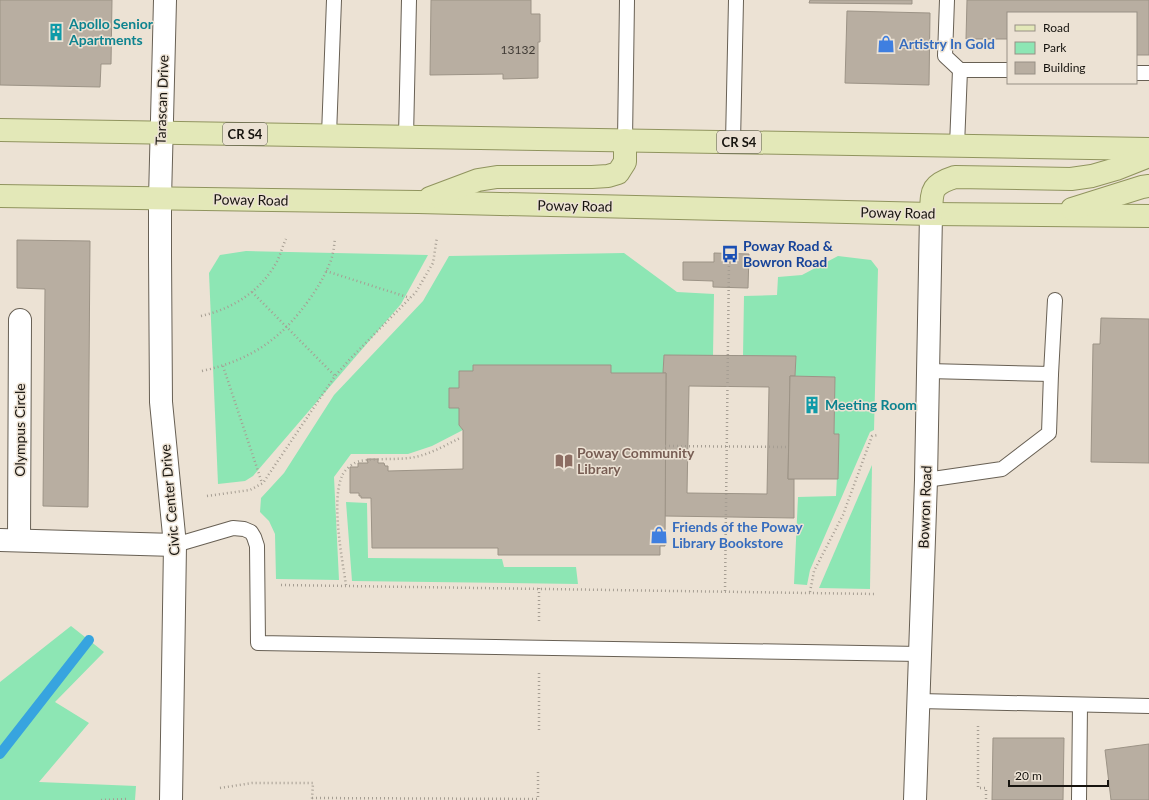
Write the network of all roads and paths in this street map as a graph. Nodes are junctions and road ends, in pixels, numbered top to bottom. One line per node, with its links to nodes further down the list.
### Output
1 (165, 0): 12 (street, Tarascan Drive)
2 (334, 0): 13 (lane)
3 (409, 0): 14 (lane)
4 (627, 0): 15 (lane)
5 (736, 0): 16 (lane)
6 (947, 0): 7 (lane)
7 (960, 70): 8 (lane); 17 (lane)
8 (1007, 70)
9 (1137, 73): 10 (lane)
10 (1149, 73)
11 (0, 130): 12 (main road, CR S4)
12 (161, 132): 13 (main road, CR S4); 22 (street, Tarascan Drive)
13 (329, 135): 14 (main road, CR S4)
14 (406, 137): 15 (main road, CR S4)
15 (625, 140): 16 (main road, CR S4); 23 (main road)
16 (733, 142): 17 (main road, CR S4)
17 (957, 146): 18 (main road, CR S4)
18 (1149, 149)
19 (1149, 156): 24 (main road)
20 (1149, 186): 25 (main road)
21 (0, 196): 22 (main road, Poway Road)
22 (160, 199): 23 (main road, Poway Road); 52 (street, Civic Center Drive)
23 (418, 202): 24 (main road, Poway Road)
24 (931, 214): 25 (main road, Poway Road); 40 (street, Bowron Road)
25 (1056, 215): 26 (main road, Poway Road)
26 (1149, 216)
27 (436, 237): 33 (path)
28 (335, 238): 31 (path)
29 (286, 239): 32 (path)
30 (729, 259): 46 (path)
31 (326, 271): 33 (path); 37 (path)
32 (252, 292): 35 (path); 37 (path)
33 (410, 298): 42 (path)
34 (1054, 300): 41 (lane)
35 (201, 316)
36 (20, 320): 51 (street, Olympus Circle)
37 (287, 328): 38 (path); 42 (path)
38 (223, 366): 39 (path); 49 (path)
39 (202, 371)
40 (928, 371): 41 (lane); 48 (street, Bowron Road)
41 (1051, 374): 48 (lane)
42 (335, 376): 49 (path)
43 (878, 435): 57 (path)
44 (460, 438): 54 (path)
45 (666, 446): 46 (path)
46 (727, 447): 47 (path); 56 (path)
47 (789, 447)
48 (926, 480): 60 (street, Bowron Road)
49 (262, 484): 50 (path)
50 (207, 496)
51 (10, 540): 52 (street, Olympus Circle)
52 (175, 545): 60 (lane); 73 (street, Civic Center Drive)
53 (276, 585): 54 (path)
54 (346, 585): 55 (path)
55 (540, 588): 56 (path); 59 (path)
56 (726, 591): 57 (path)
57 (810, 592): 58 (path)
58 (874, 594)
59 (540, 626)
60 (920, 654): 62 (street, Bowron Road)
61 (539, 670): 66 (path)
62 (919, 701): 63 (lane); 74 (street, Bowron Road)
63 (1080, 705): 64 (lane); 76 (lane)
64 (1149, 706)
65 (978, 726): 75 (path)
66 (538, 730)
67 (538, 771): 71 (path)
68 (220, 788): 70 (path)
69 (128, 799): 72 (path)
70 (312, 799): 71 (path)
71 (460, 799)
72 (101, 800)
73 (171, 800)
74 (915, 800)
75 (986, 800)
76 (1079, 800)

